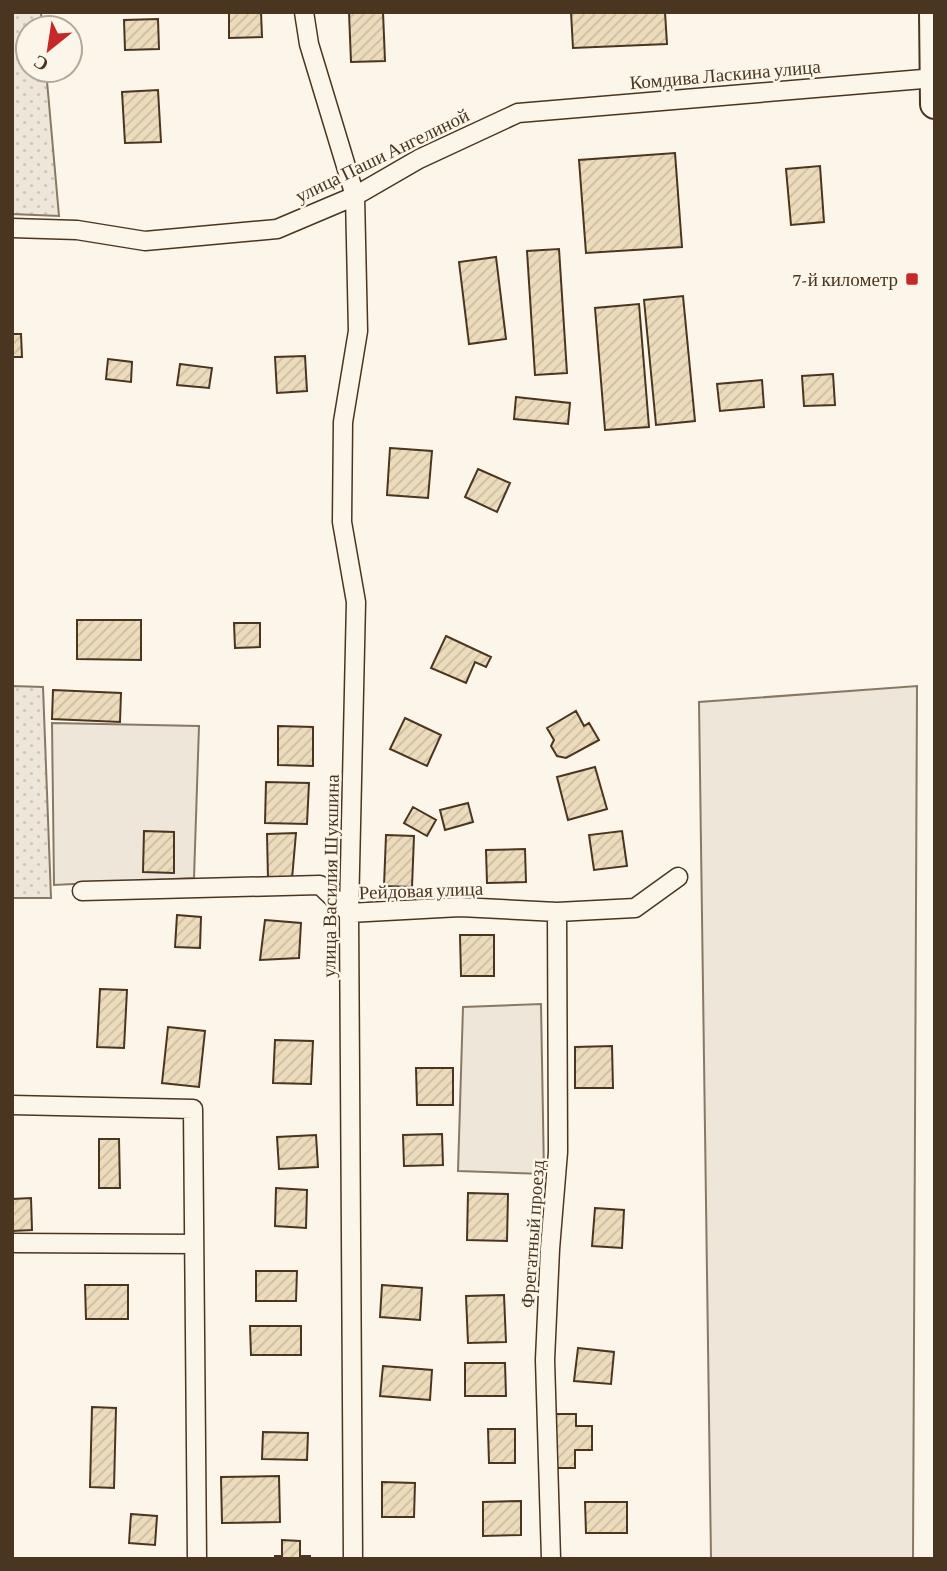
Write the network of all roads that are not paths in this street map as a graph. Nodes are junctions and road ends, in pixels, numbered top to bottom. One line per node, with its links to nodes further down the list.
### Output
1 (304, 12): 6 (street, улица Василия Шукшина)
2 (934, 12): 3 (main road)
3 (934, 78): 4 (main road); 5 (street, Комдива Ласкина улица)
4 (935, 104)
5 (518, 113): 6 (street, улица Паши Ангелиной)
6 (355, 196): 7 (street, улица Паши Ангелиной); 11 (street, улица Василия Шукшина)
7 (12, 229)
8 (678, 877): 10 (street, Рейдовая улица)
9 (82, 891): 11 (street, Рейдовая улица)
10 (558, 912): 11 (street, Рейдовая улица); 17 (street, Фрегатный проезд)
11 (349, 913): 16 (street, улица Василия Шукшина)
12 (12, 1105): 14 (street)
13 (12, 1243): 14 (street)
14 (194, 1244): 15 (street)
15 (197, 1559)
16 (352, 1559)
17 (551, 1559)

